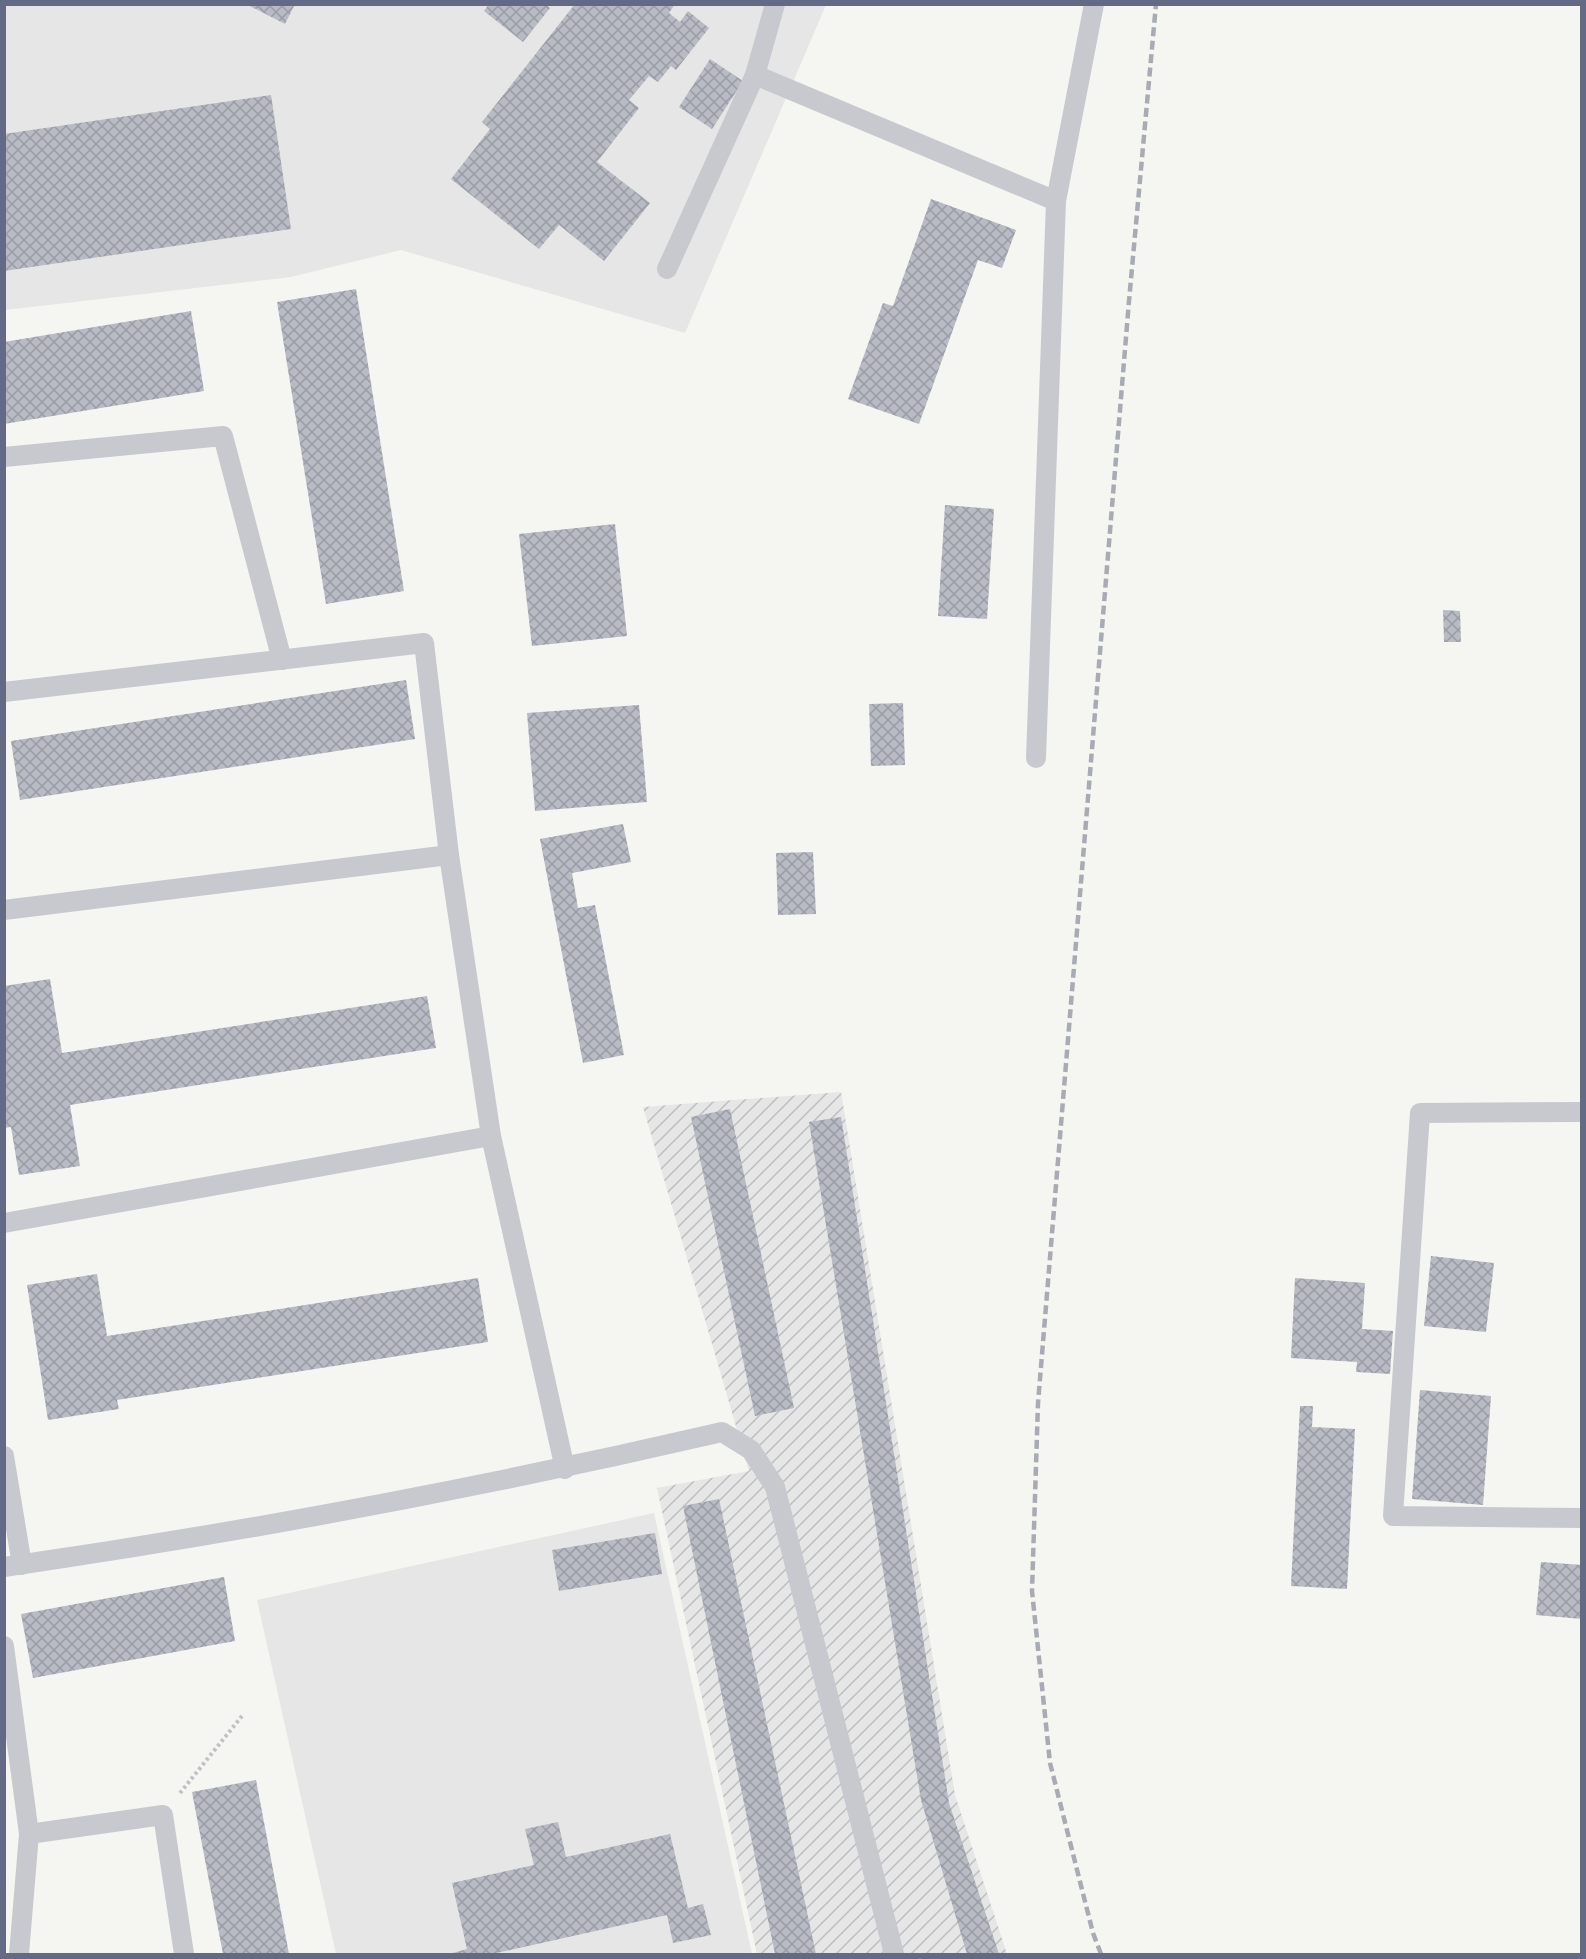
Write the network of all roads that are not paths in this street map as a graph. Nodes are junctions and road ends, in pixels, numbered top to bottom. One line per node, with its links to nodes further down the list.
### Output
1 (775, 4): 3 (lane)
2 (1094, 4): 4 (lane)
3 (755, 75): 4 (lane); 5 (lane)
4 (1056, 201): 9 (lane)
5 (667, 269)
6 (4, 457): 7 (lane)
7 (282, 660): 8 (lane); 10 (lane)
8 (4, 692)
9 (1036, 758)
10 (449, 855): 11 (lane); 13 (lane)
11 (4, 910)
12 (1581, 1112): 17 (lane)
13 (491, 1136): 14 (lane); 16 (lane)
14 (4, 1223)
15 (4, 1455): 18 (lane)
16 (565, 1468): 18 (lane); 23 (lane)
17 (1581, 1518)
18 (13, 1566)
19 (4, 1646): 20 (lane)
20 (29, 1834): 21 (lane); 22 (lane)
21 (19, 1954)
22 (184, 1954)
23 (894, 1954)

